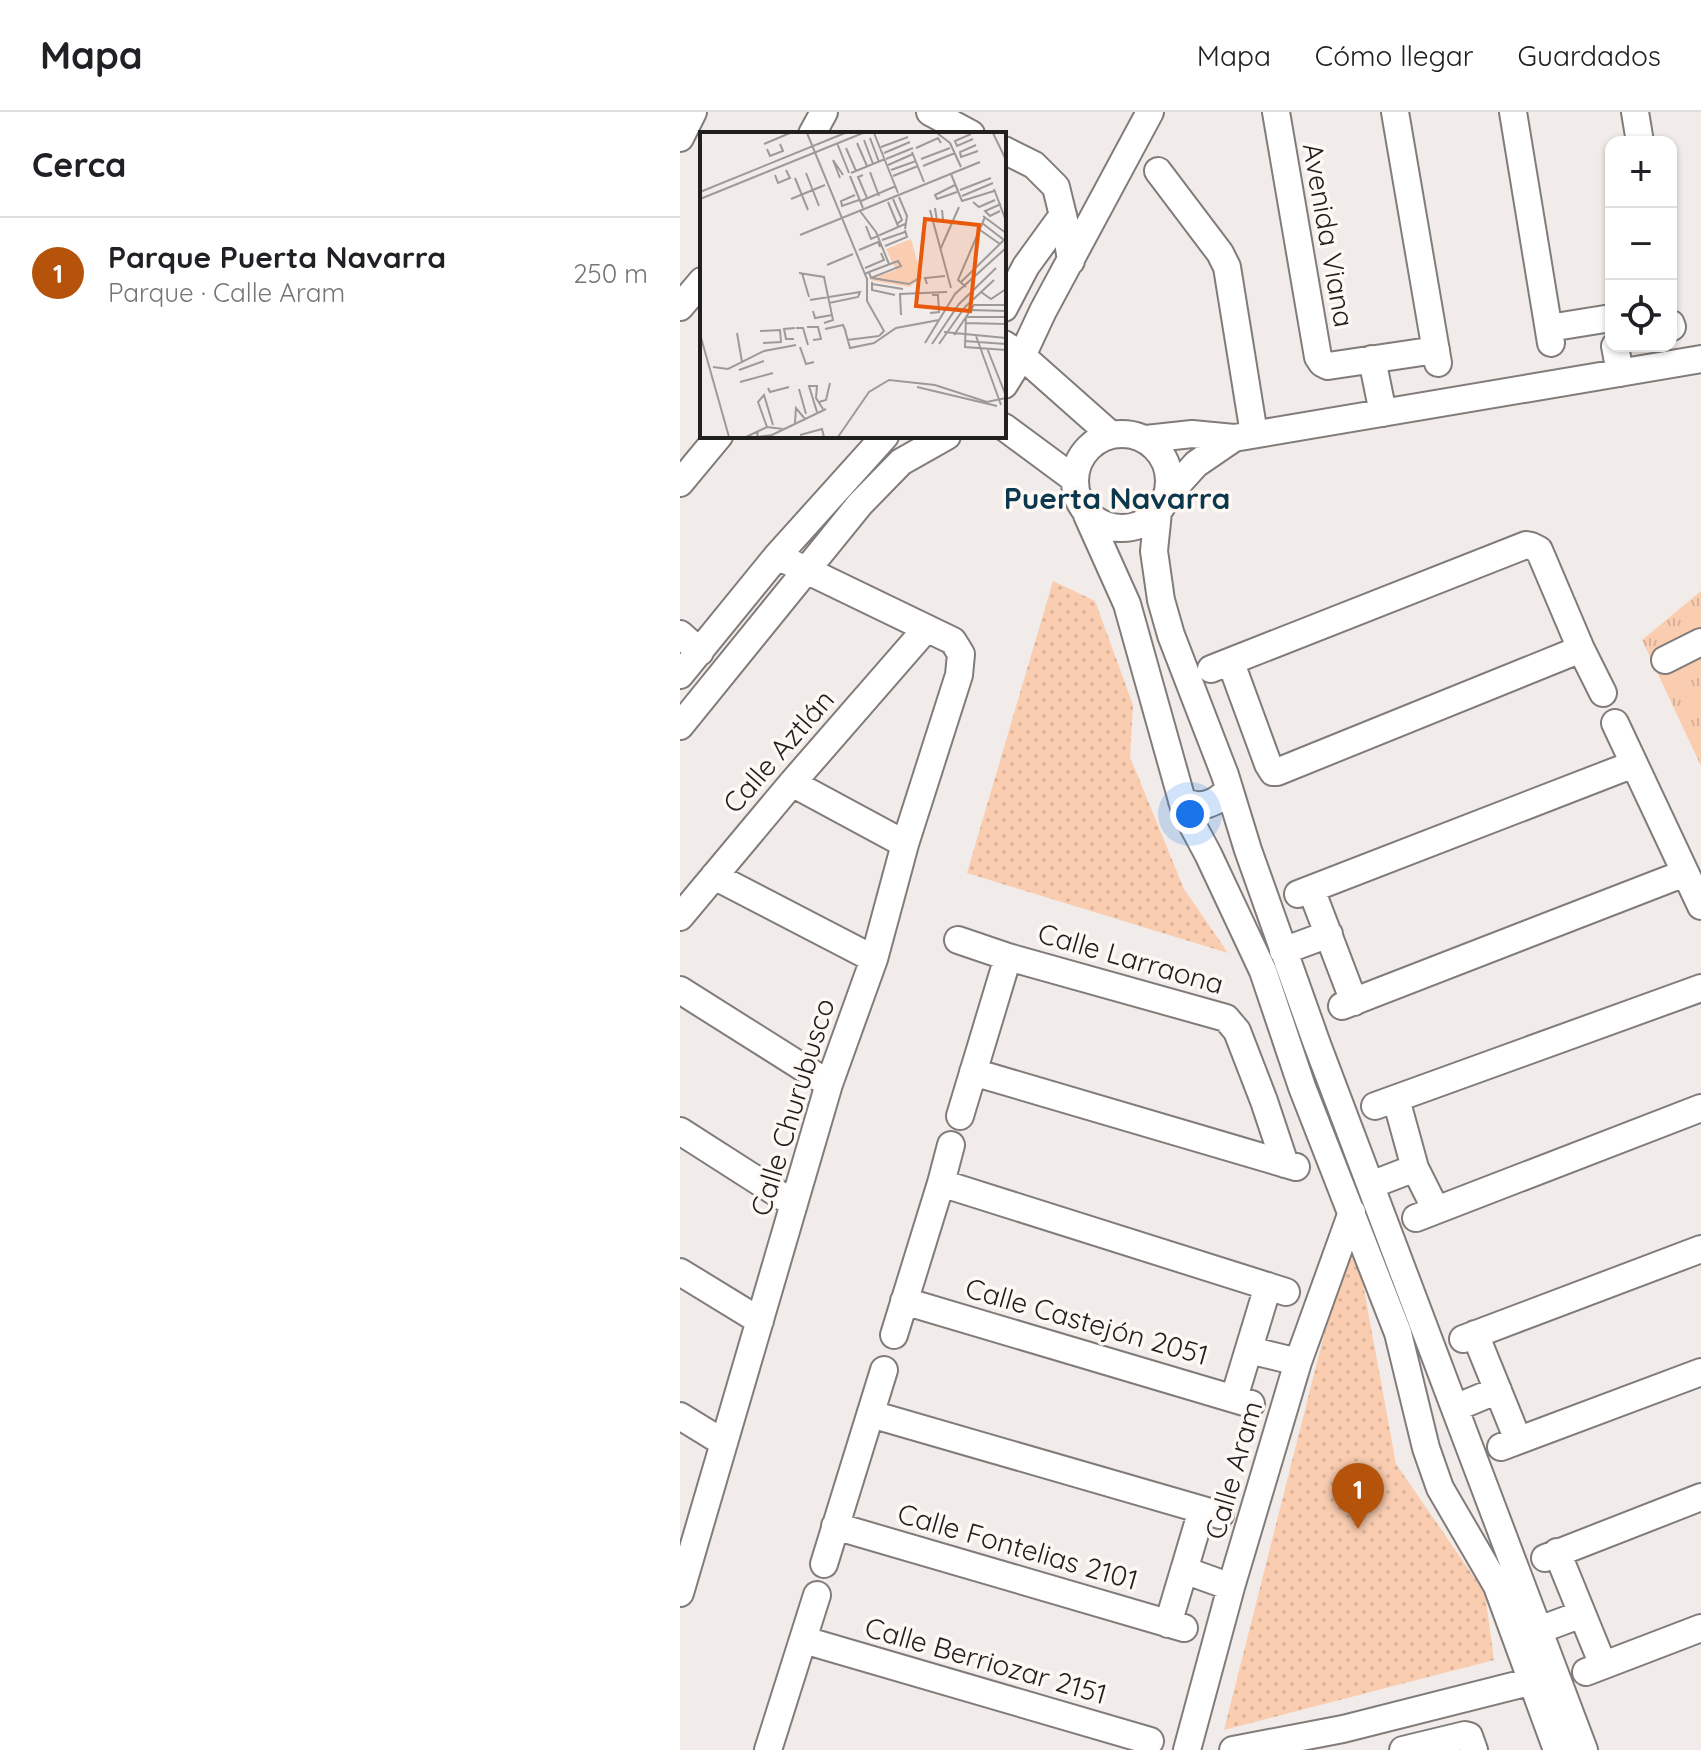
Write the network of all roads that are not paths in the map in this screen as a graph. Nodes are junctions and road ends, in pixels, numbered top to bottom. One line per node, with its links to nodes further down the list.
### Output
1 (824, 112): 9 (street)
2 (930, 112): 8 (street)
3 (1150, 112): 14 (street)
4 (1276, 112): 21 (street, Avenida Viana)
5 (1395, 112): 21 (street, Avenida Viana)
6 (1513, 112): 18 (street)
7 (1635, 112): 10 (street)
8 (961, 127)
9 (813, 132)
10 (1639, 136)
11 (1006, 151): 13 (street)
12 (1158, 171): 28 (street)
13 (1063, 215): 14 (street); 16 (street)
14 (1071, 261): 19 (street)
15 (700, 283): 17 (street)
16 (1006, 304)
17 (680, 307)
18 (1605, 322)
19 (1013, 350): 24 (street); 27 (street)
20 (1616, 352): 23 (street)
21 (1372, 359): 25 (street, Avenida Viana)
22 (1701, 359): 23 (street)
23 (1620, 373): 25 (street)
24 (1006, 377)
25 (1383, 413): 28 (street)
26 (1006, 428): 33 (street)
27 (1110, 434): 32 (street); 33 (street)
28 (1244, 436): 32 (street); 35 (street)
29 (717, 438): 34 (street)
30 (883, 438): 37 (street)
31 (943, 438): 38 (street)
32 (1146, 439): 35 (street)
33 (1073, 478): 36 (street)
34 (680, 483)
35 (1163, 503): 36 (street); 50 (street)
36 (1087, 515): 54 (street)
37 (777, 556): 38 (street); 43 (street)
38 (807, 570): 39 (street); 49 (street)
39 (926, 629): 53 (street, Calle Aztlán); 55 (street, Calle Churubusco)
40 (680, 634): 43 (street)
41 (1701, 642): 44 (street)
42 (1581, 649): 46 (street); 47 (street); 47 (street)
43 (700, 652): 45 (street)
44 (1665, 660)
45 (680, 675)
46 (1603, 693)
47 (1253, 721): 50 (street)
48 (1615, 723): 51 (street)
49 (680, 726)
50 (1209, 734): 52 (street)
51 (1634, 764): 56 (street); 60 (street)
52 (1225, 778): 54 (street); 54 (street); 62 (street)
53 (792, 783): 55 (street); 57 (street, Calle Aztlán)
54 (1178, 789): 69 (street)
55 (905, 844): 64 (street, Calle Churubusco)
56 (1685, 873): 58 (street); 60 (street)
57 (714, 876): 59 (street, Calle Aztlán); 64 (street)
58 (1701, 906)
59 (680, 917)
60 (1329, 934): 62 (street)
61 (958, 940): 63 (street, Calle Larraona)
62 (1283, 951): 77 (street)
63 (1008, 957): 67 (street); 70 (street, Calle Larraona)
64 (874, 959): 68 (street, Calle Churubusco)
65 (1701, 988): 75 (street)
66 (680, 990): 68 (street)
67 (973, 1072): 70 (street, Calle Larraona); 72 (street)
68 (829, 1084): 78 (street, Calle Churubusco)
69 (1302, 1087): 70 (street); 79 (street)
70 (1264, 1101)
71 (1701, 1108): 75 (street)
72 (960, 1116)
73 (680, 1131): 78 (street)
74 (951, 1145): 76 (street)
75 (1415, 1168): 77 (street)
76 (941, 1183): 82 (street); 85 (street)
77 (1371, 1185): 90 (street)
78 (794, 1204): 83 (street, Calle Churubusco)
79 (1352, 1212): 86 (street, Calle Aram); 95 (street)
80 (1701, 1249): 89 (street)
81 (680, 1272): 83 (street)
82 (904, 1301): 84 (street); 85 (street, Calle Castejón 2051)
83 (760, 1321): 94 (street, Calle Churubusco)
84 (894, 1335)
85 (1249, 1350): 86 (street)
86 (1298, 1362): 102 (street, Calle Aram)
87 (884, 1370): 91 (street)
88 (1701, 1372): 89 (street)
89 (1498, 1390): 90 (street)
90 (1455, 1408): 93 (street)
91 (871, 1414): 99 (street); 101 (street)
92 (680, 1416): 94 (street)
93 (1466, 1435): 95 (street); 96 (street)
94 (724, 1443): 103 (street, Calle Churubusco)
95 (1426, 1448): 97 (street)
96 (1480, 1474): 97 (street); 107 (street)
97 (1440, 1488): 109 (street)
98 (1701, 1497): 105 (street)
99 (835, 1526): 100 (street); 101 (street, Calle Fontelias 2101)
100 (824, 1564)
101 (1184, 1570): 102 (street)
102 (1231, 1587): 114 (street, Calle Aram)
103 (680, 1593)
104 (817, 1595): 108 (street)
105 (1582, 1614): 106 (street); 107 (street)
106 (1701, 1628)
107 (1539, 1630): 119 (street)
108 (804, 1640): 111 (street, Calle Berriozar 2151); 113 (street)
109 (1533, 1681): 110 (street); 118 (street)
110 (1404, 1714): 112 (street); 116 (street)
111 (1139, 1743)
112 (1407, 1749): 117 (street)
113 (768, 1750)
114 (1187, 1750): 115 (street)
115 (1194, 1750)
116 (1233, 1750)
117 (1474, 1750)
118 (1557, 1750)
119 (1584, 1750)

